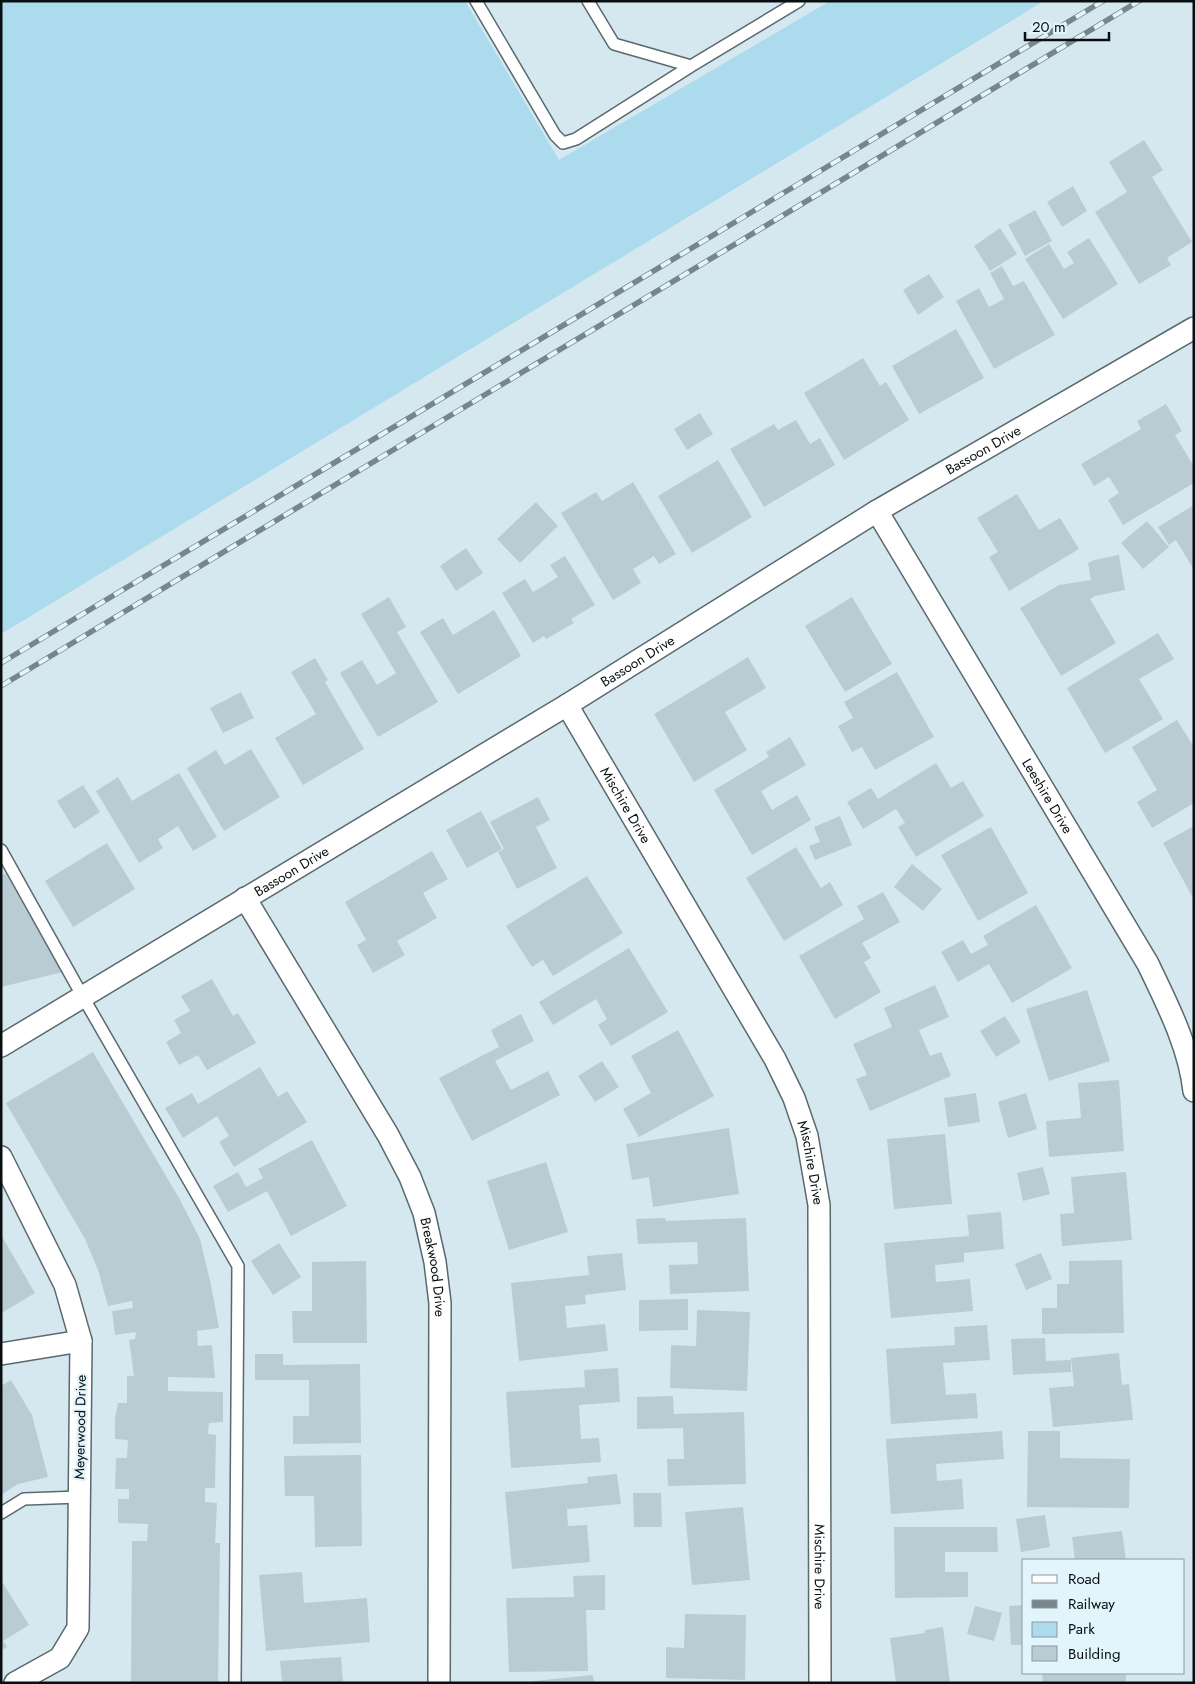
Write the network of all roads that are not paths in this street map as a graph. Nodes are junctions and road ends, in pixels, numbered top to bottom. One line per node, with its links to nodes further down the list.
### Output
1 (476, 1): 4 (lane)
2 (588, 1): 4 (lane)
3 (799, 1): 4 (lane)
4 (691, 66)
5 (1194, 328): 6 (street, Bassoon Drive)
6 (877, 511): 7 (street, Bassoon Drive); 12 (street, Leeshire Drive)
7 (567, 705): 9 (street, Bassoon Drive); 21 (street, Mischire Drive)
8 (1, 850): 10 (lane)
9 (245, 898): 10 (street, Bassoon Drive); 20 (street, Breakwood Drive)
10 (83, 998): 11 (street); 19 (lane)
11 (1, 1046)
12 (1194, 1091)
13 (3, 1167): 14 (street, Meyerwood Drive)
14 (81, 1341): 15 (street); 16 (street, Meyerwood Drive)
15 (1, 1354)
16 (79, 1497): 17 (lane); 18 (street, Meyerwood Drive)
17 (1, 1513)
18 (15, 1683)
19 (235, 1683)
20 (439, 1683)
21 (820, 1683)

